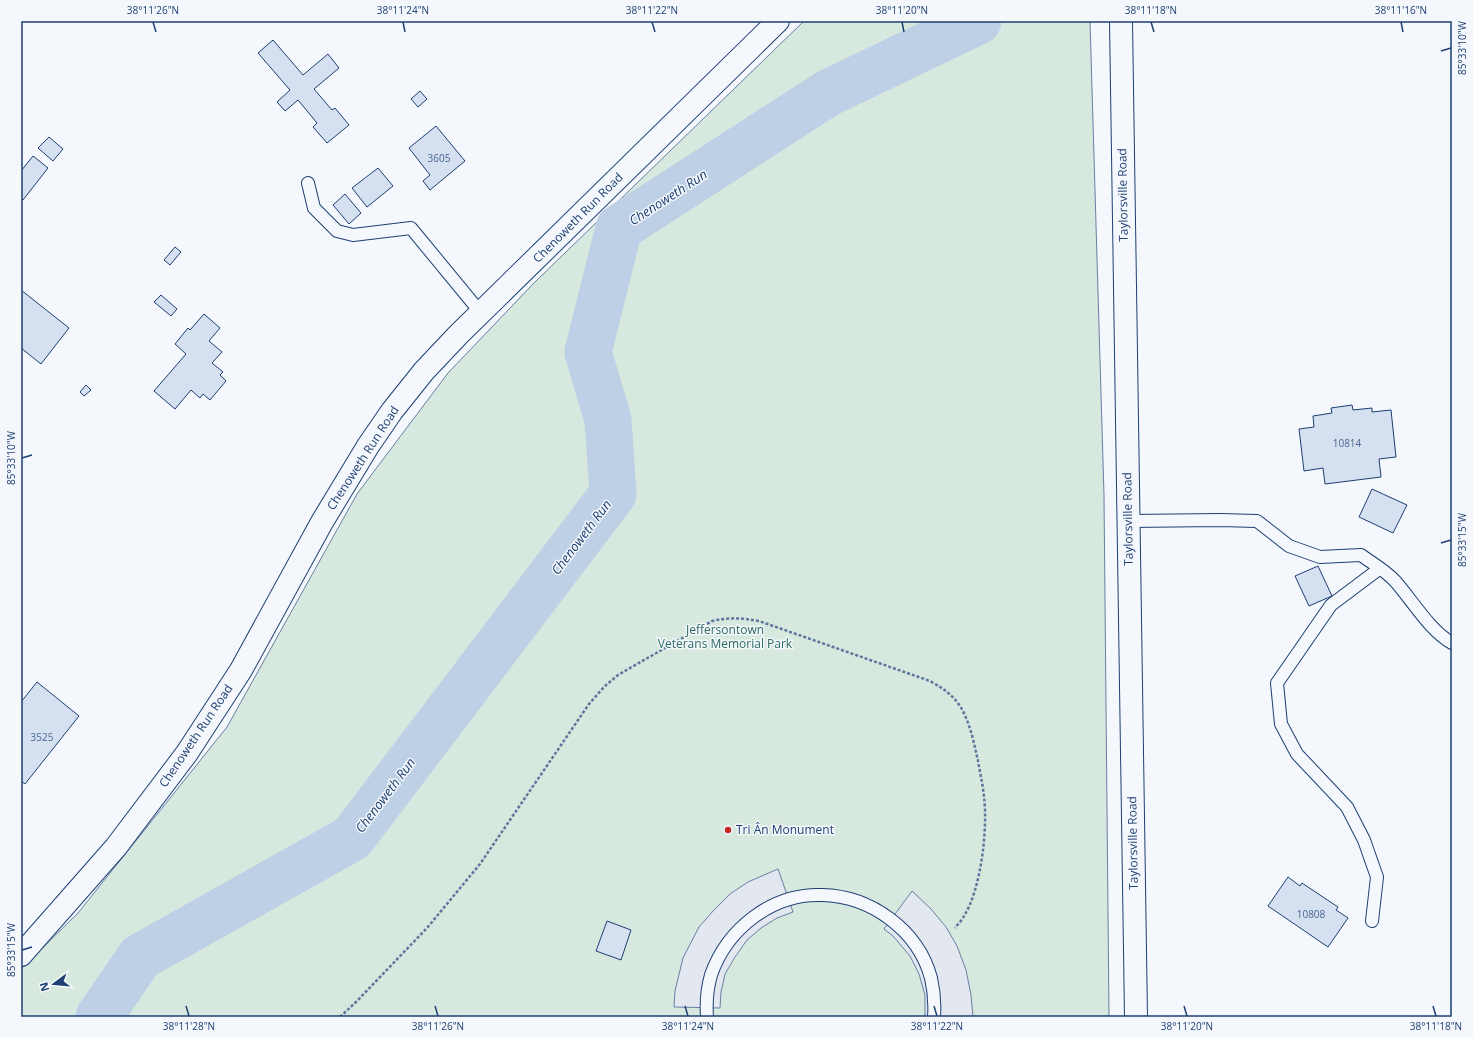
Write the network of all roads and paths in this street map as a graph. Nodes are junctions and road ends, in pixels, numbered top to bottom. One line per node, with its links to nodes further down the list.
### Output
1 (778, 21): 4 (street, Chenoweth Run Road)
2 (1121, 24): 5 (street, Taylorsville Road)
3 (308, 183): 4 (lane)
4 (481, 313): 10 (street, Chenoweth Run Road)
5 (1128, 521): 6 (lane); 14 (street, Taylorsville Road)
6 (1380, 569): 7 (lane); 8 (lane)
7 (1452, 643)
8 (1372, 921)
9 (955, 928): 11 (path)
10 (21, 954)
11 (340, 1017)
12 (707, 1017): 13 (lane)
13 (934, 1017)
14 (1136, 1017)

